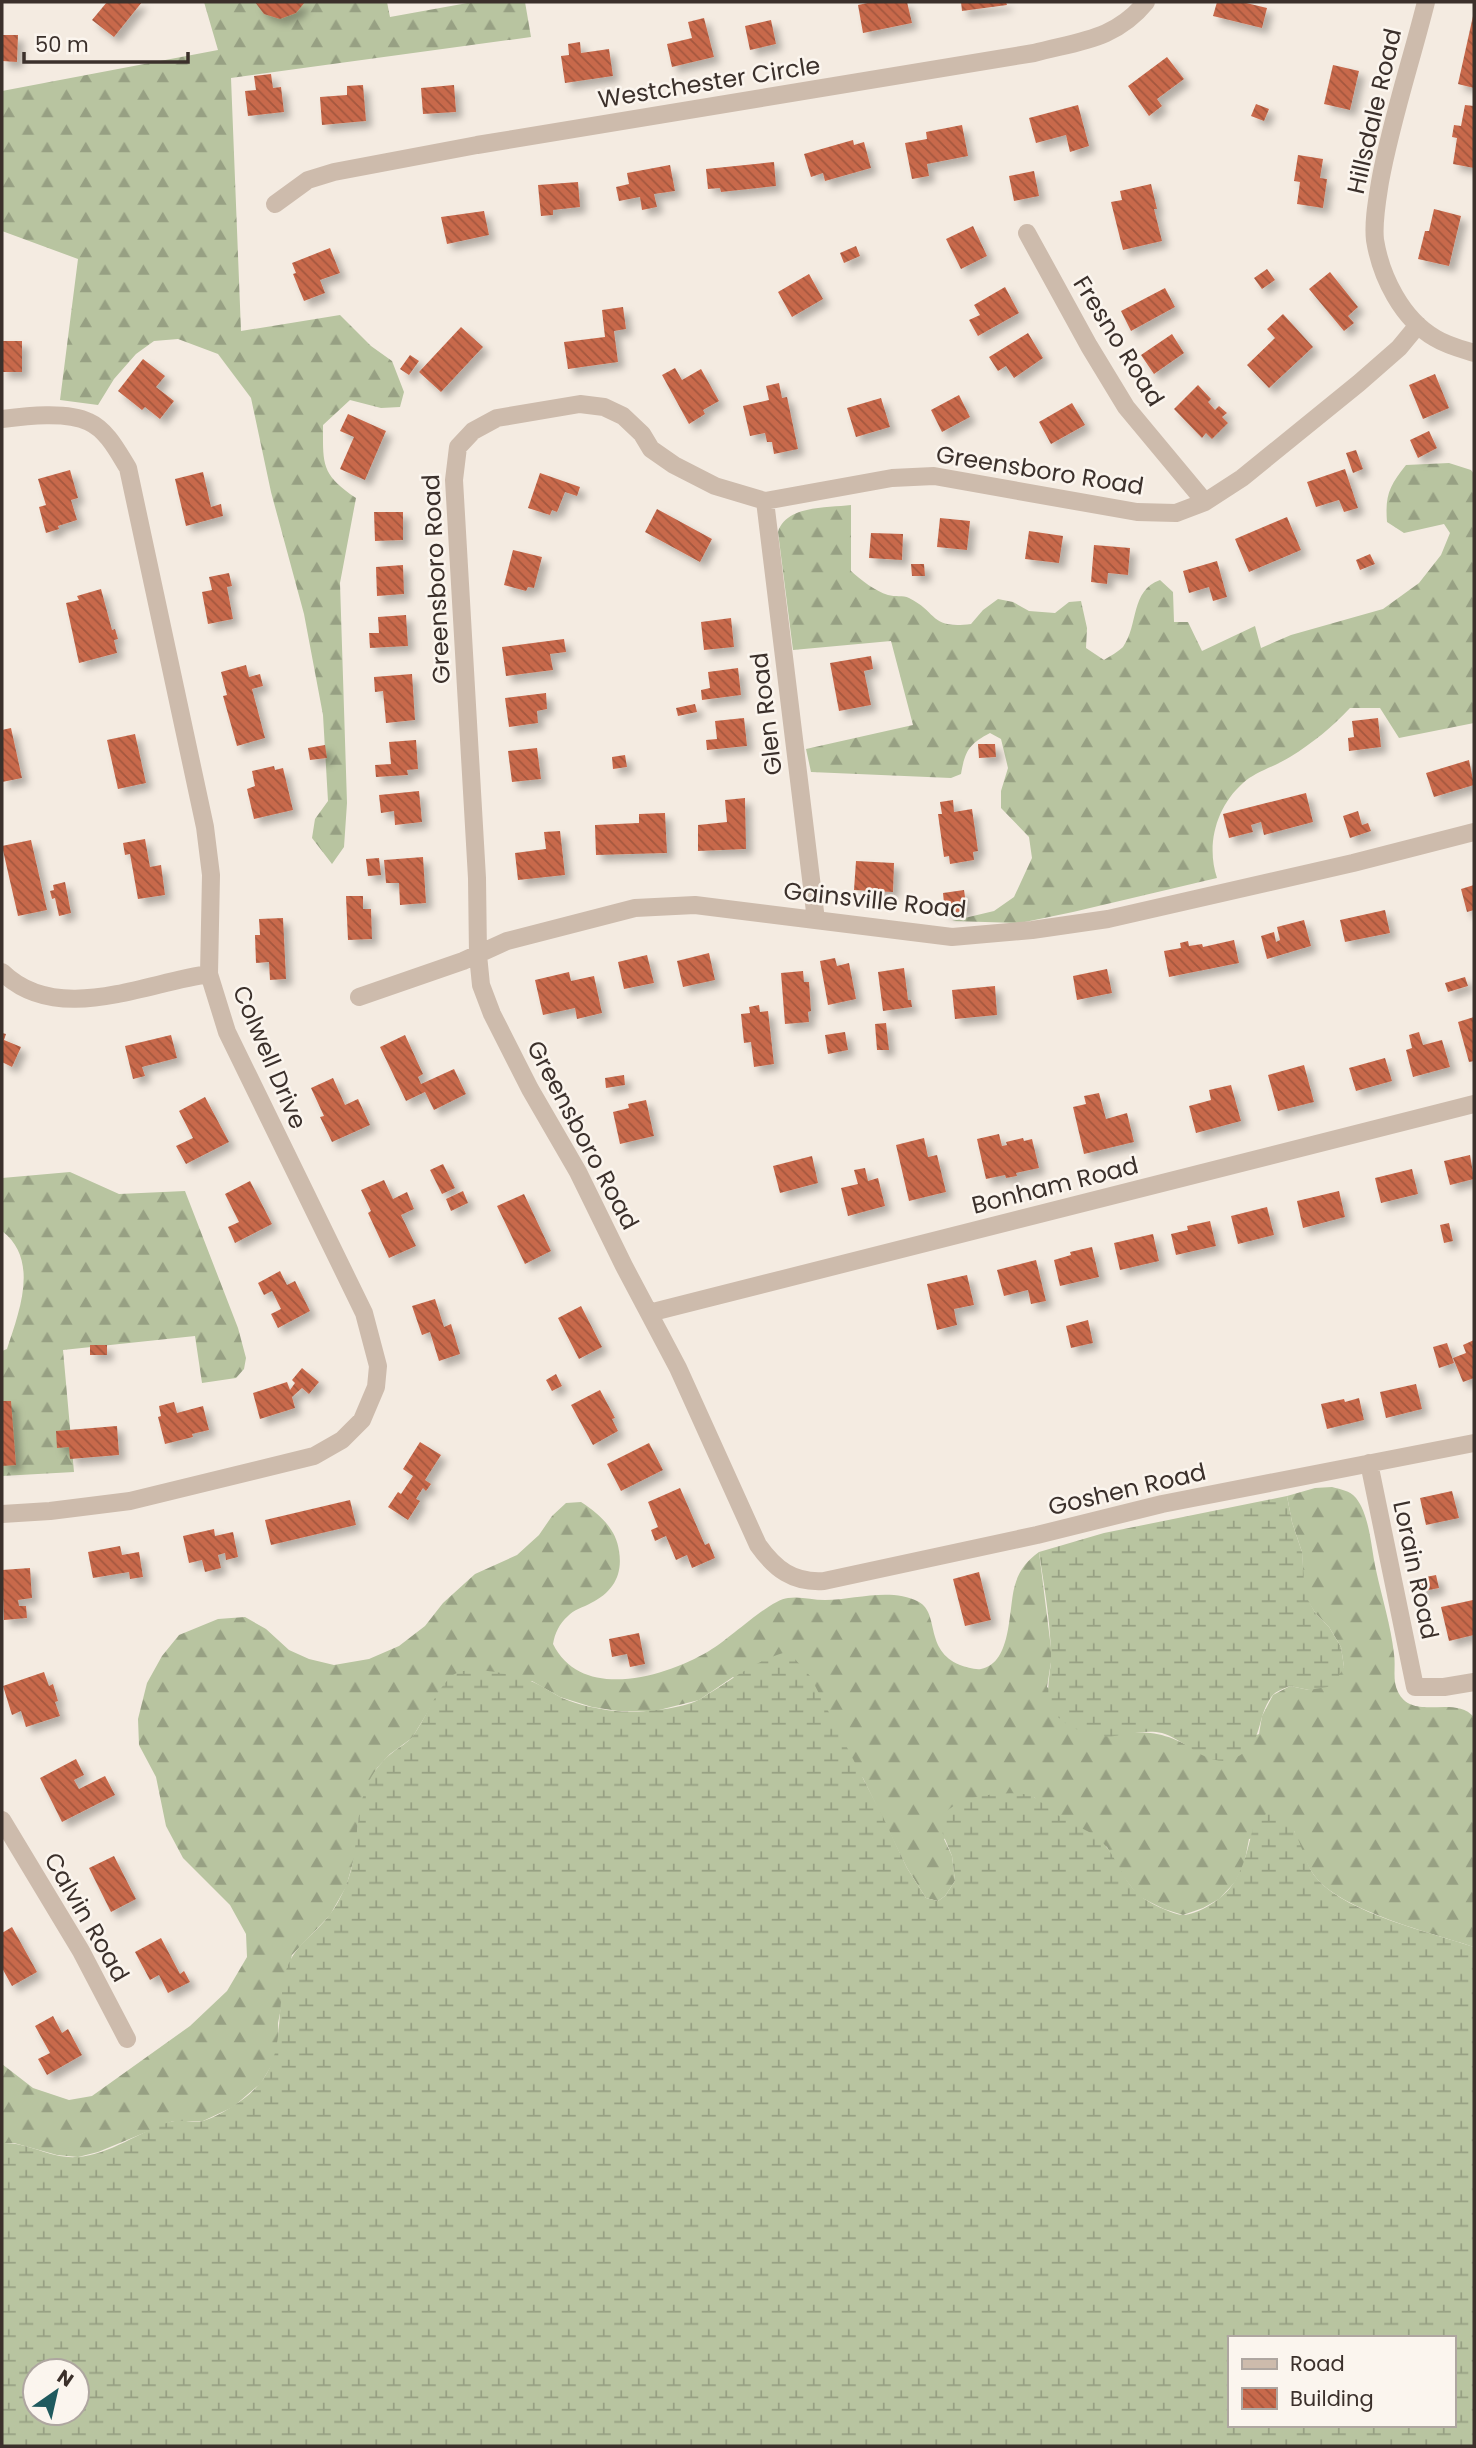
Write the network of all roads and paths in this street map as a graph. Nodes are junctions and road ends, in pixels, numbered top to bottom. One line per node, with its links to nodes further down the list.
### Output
1 (1146, 2): 3 (street, Westchester Circle)
2 (1426, 2): 5 (street, Hillsdale Road)
3 (275, 204)
4 (1027, 233): 9 (street, Fresno Road)
5 (1418, 325): 6 (street, Hillsdale Road); 9 (street, Greensboro Road)
6 (1474, 353)
7 (2, 419): 14 (street, Colwell Drive)
8 (765, 501): 9 (street, Greensboro Road); 11 (street, Glen Road); 12 (street, Greensboro Road)
9 (1205, 502)
10 (1474, 832): 11 (street, Gainsville Road)
11 (816, 920): 12 (street, Gainsville Road)
12 (478, 954): 15 (street, Gainsville Road); 17 (street, Greensboro Road)
13 (2, 972): 14 (street)
14 (209, 974): 20 (street, Colwell Drive)
15 (359, 997)
16 (1474, 1104): 17 (street, Bonham Road)
17 (649, 1313): 21 (street, Greensboro Road)
18 (1474, 1443): 19 (street, Goshen Road)
19 (1369, 1463): 21 (street, Goshen Road); 22 (street, Lorain Road)
20 (2, 1514)
21 (791, 1577)
22 (1474, 1682)
23 (2, 1820): 24 (street, Calvin Road)
24 (127, 2039)

